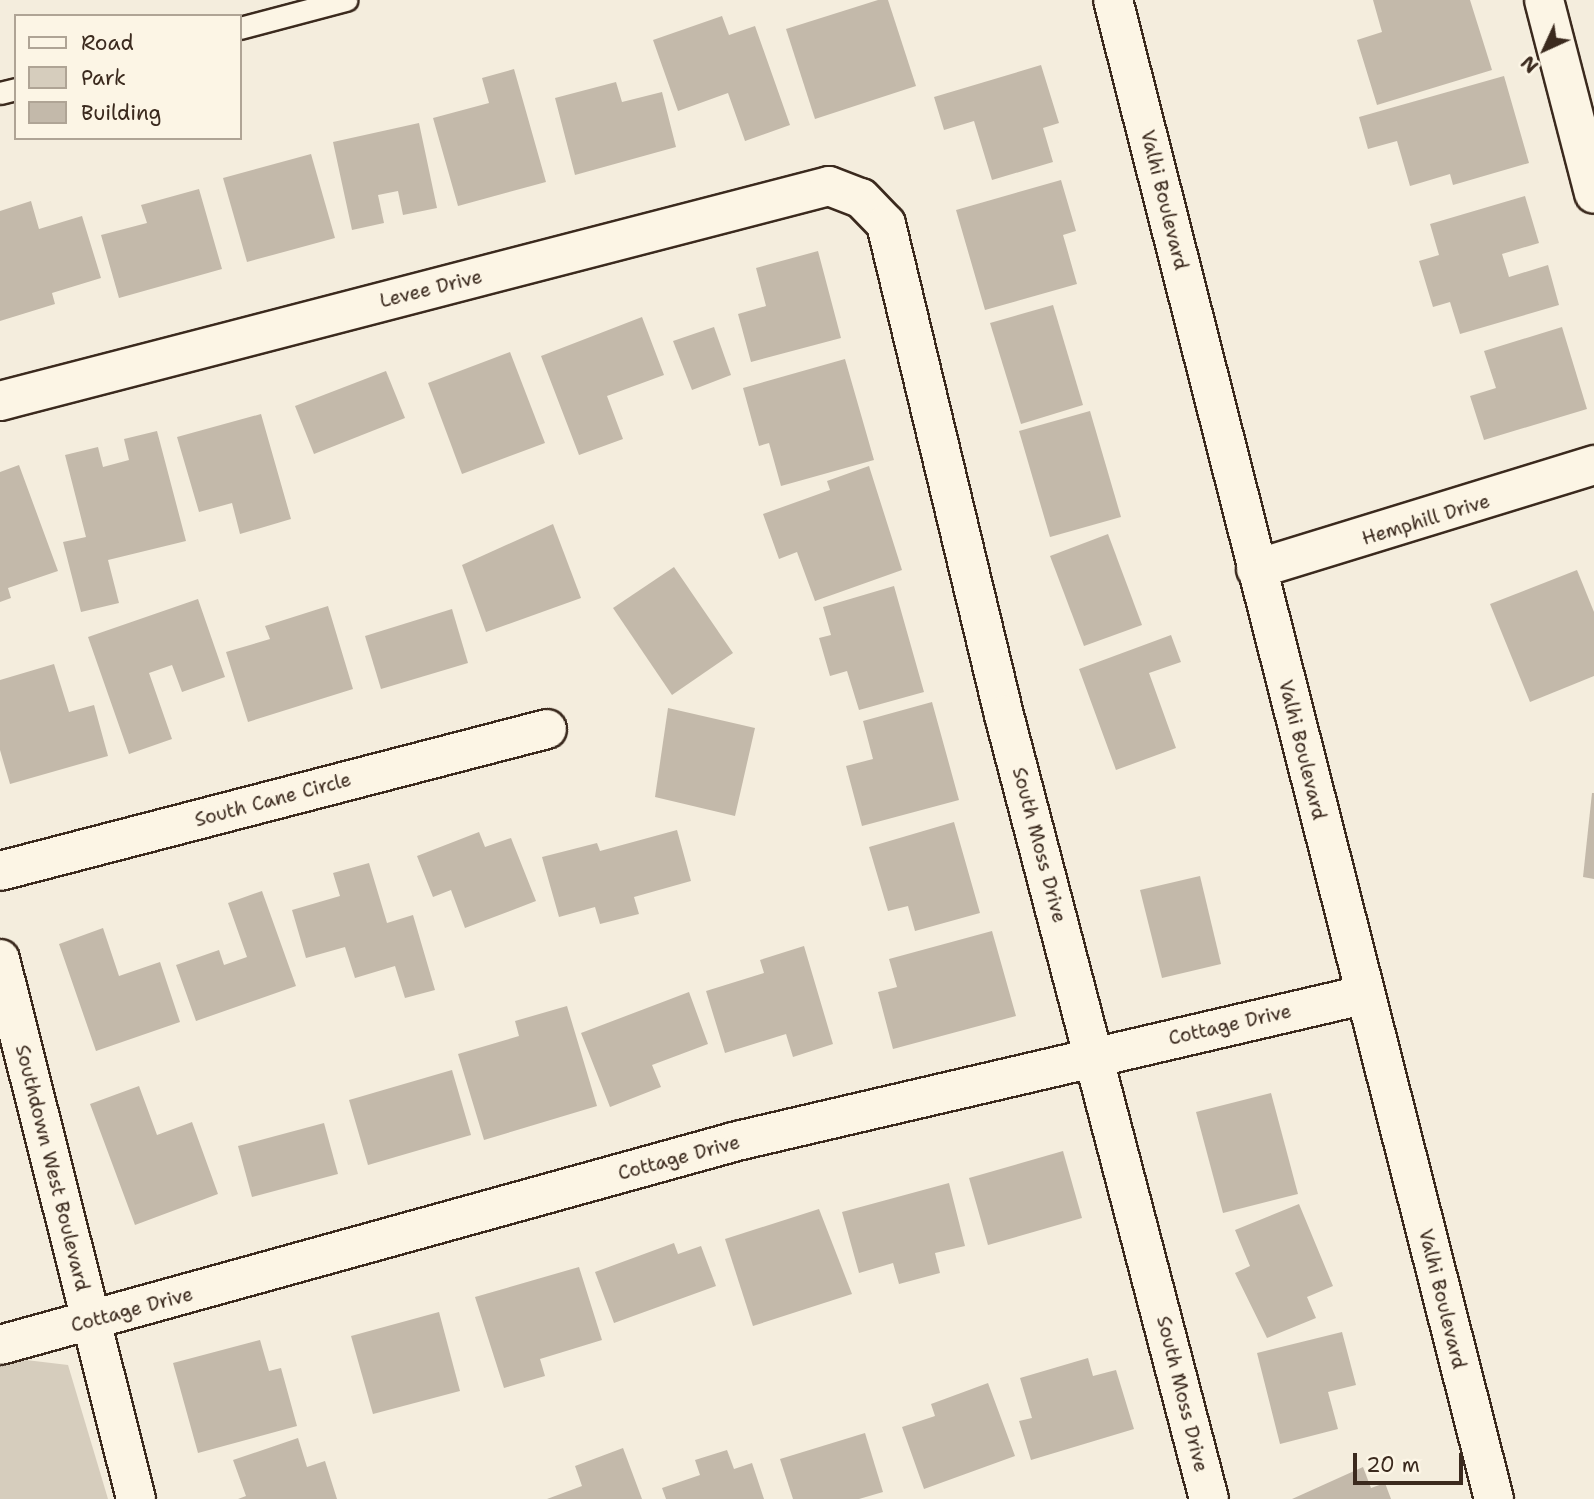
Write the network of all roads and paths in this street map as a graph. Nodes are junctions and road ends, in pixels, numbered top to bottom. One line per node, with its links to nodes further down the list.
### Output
1 (346, 0): 4 (lane)
2 (1113, 0): 9 (street, Valhi Boulevard)
3 (1544, 0): 5 (street)
4 (242, 28)
5 (1594, 194)
6 (862, 198): 7 (street, Levee Drive); 14 (street, South Moss Drive)
7 (0, 401)
8 (1594, 466): 9 (street, Hemphill Drive)
9 (1256, 569): 13 (street, Valhi Boulevard)
10 (547, 729): 11 (street, South Cane Circle)
11 (0, 871)
12 (0, 959): 15 (street, Southdown West Boulevard)
13 (1363, 995): 14 (street, Cottage Drive); 19 (street, Valhi Boulevard)
14 (1096, 1056): 15 (street, Cottage Drive); 17 (street, South Moss Drive)
15 (91, 1321): 16 (street, Cottage Drive); 18 (street, Southdown West Boulevard)
16 (0, 1345)
17 (1203, 1498)
18 (136, 1499)
19 (1493, 1499)

